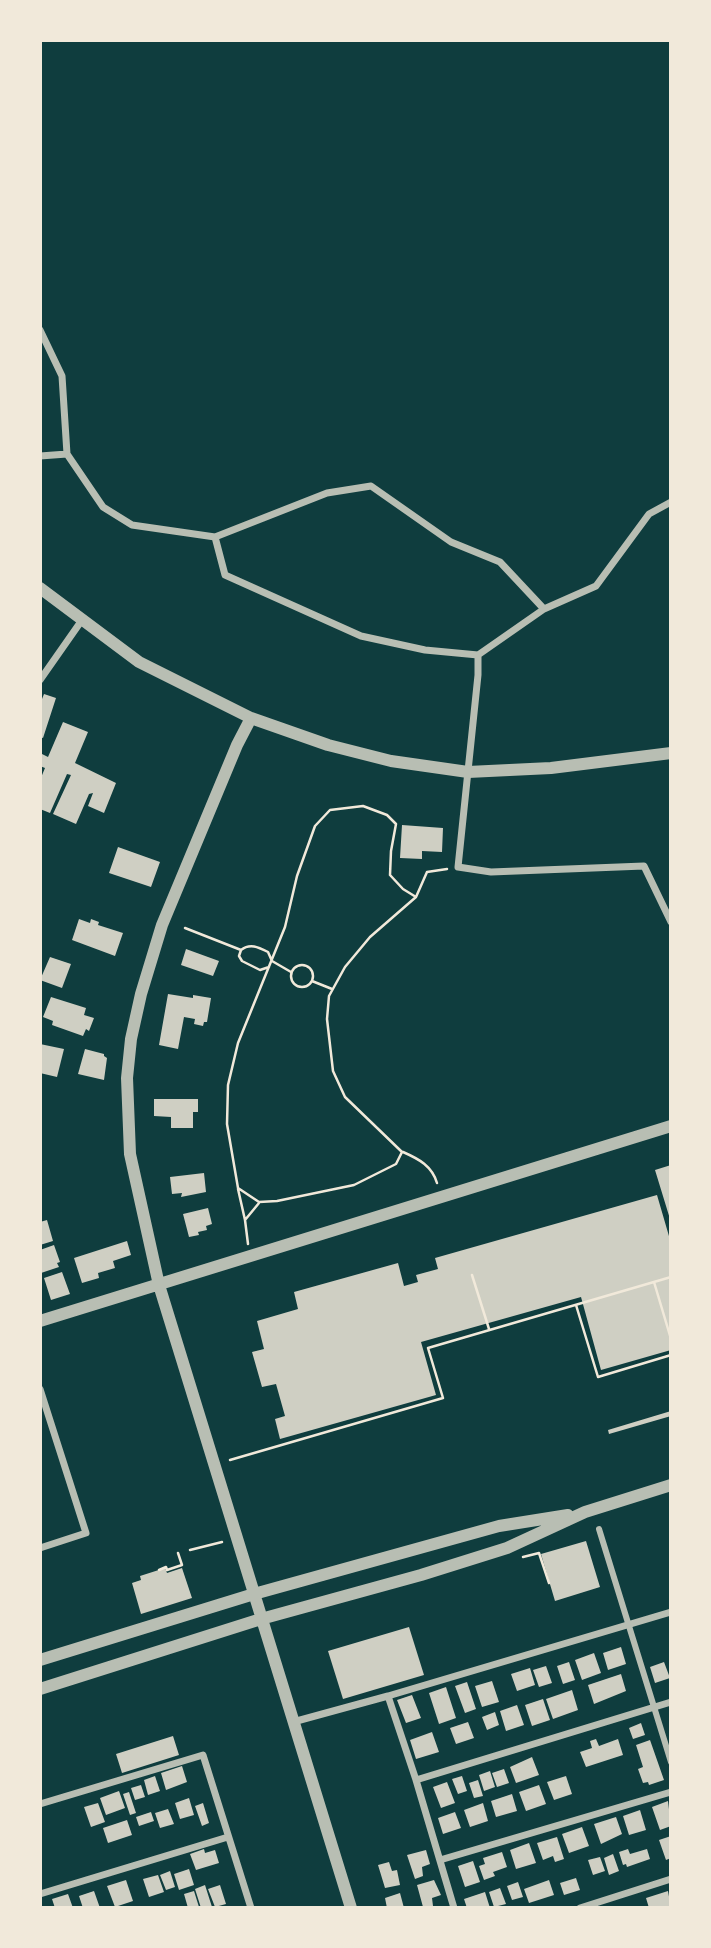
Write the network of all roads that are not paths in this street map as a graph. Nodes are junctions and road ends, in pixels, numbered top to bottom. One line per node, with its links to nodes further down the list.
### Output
1 (40, 330): 2 (street)
2 (67, 454): 3 (street); 5 (street)
3 (40, 456)
4 (671, 502): 7 (street)
5 (215, 537): 7 (street); 9 (street)
6 (40, 588): 8 (street)
7 (544, 609): 9 (street)
8 (82, 620): 10 (street); 11 (street)
9 (478, 655): 13 (street)
10 (40, 680)
11 (251, 718): 13 (street); 16 (street)
12 (671, 752): 13 (street)
13 (468, 772): 14 (street)
14 (671, 922)
15 (671, 1126): 16 (street)
16 (159, 1285): 17 (street); 23 (street)
17 (40, 1321)
18 (40, 1389): 22 (street)
19 (671, 1485): 20 (street)
20 (585, 1512): 23 (street); 25 (street)
21 (598, 1529): 26 (street)
22 (40, 1548)
23 (254, 1594): 25 (street); 27 (street)
24 (671, 1612): 26 (street)
25 (261, 1619): 28 (street); 32 (street)
26 (628, 1626): 29 (street); 31 (street)
27 (40, 1660)
28 (40, 1689)
29 (387, 1696): 32 (street); 34 (street)
30 (671, 1702): 31 (street)
31 (654, 1707): 33 (street); 34 (street)
32 (293, 1722): 42 (street)
33 (671, 1762)
34 (416, 1780): 38 (street)
35 (671, 1792): 38 (street)
36 (40, 1804): 37 (street)
37 (228, 1837): 40 (street); 41 (street)
38 (440, 1860): 43 (street)
39 (671, 1879): 44 (street)
40 (40, 1894)
41 (251, 1908)
42 (351, 1908)
43 (454, 1908)
44 (580, 1908)

